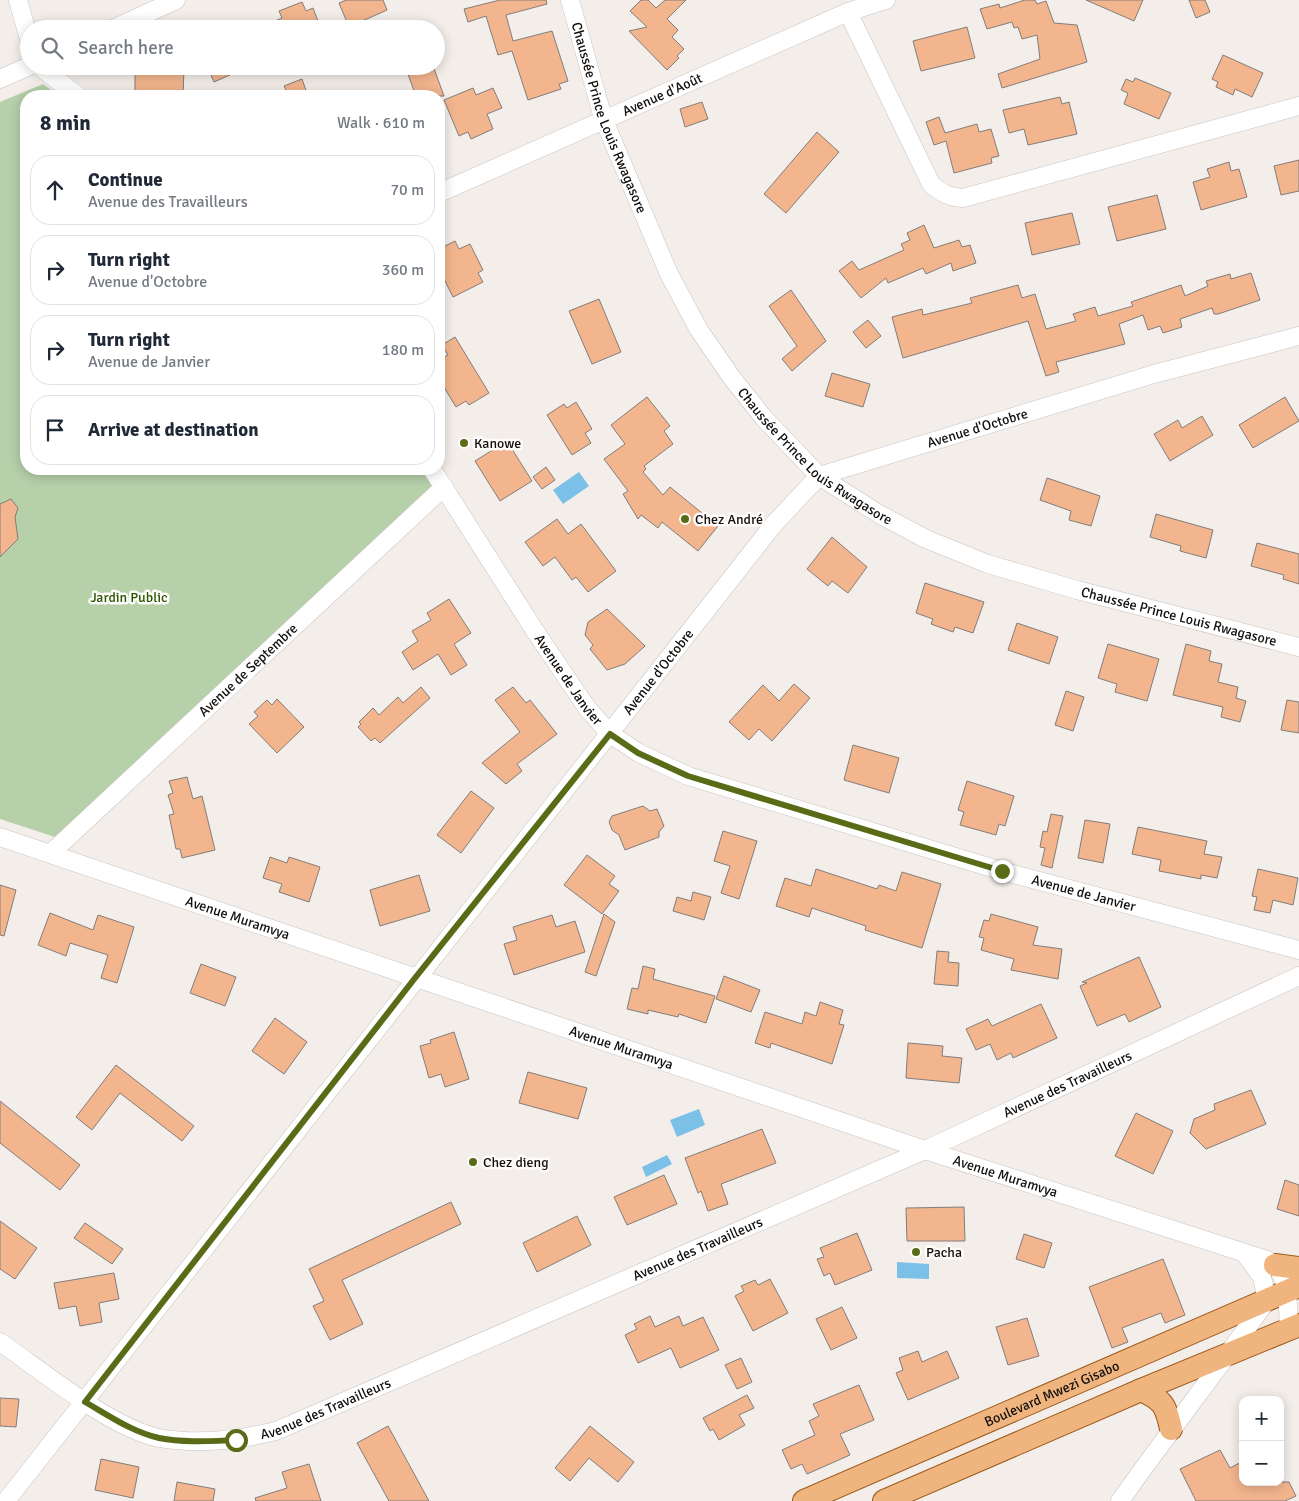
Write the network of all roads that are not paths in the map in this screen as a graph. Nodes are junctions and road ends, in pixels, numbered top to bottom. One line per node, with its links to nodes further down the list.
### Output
1 (18, 0): 6 (street)
2 (176, 0): 7 (street)
3 (570, 0): 13 (street, Chaussée Prince Louis Rwagasore)
4 (886, 0): 5 (street, Avenue d'Août)
5 (848, 12): 12 (street); 13 (street, Avenue d'Août)
6 (24, 20)
7 (132, 20)
8 (20, 70): 10 (street)
9 (51, 75): 11 (street)
10 (0, 79)
11 (70, 90)
12 (1299, 106)
13 (603, 118): 14 (street, Avenue d'Août); 17 (street, Chaussée Prince Louis Rwagasore)
14 (445, 190)
15 (1299, 336): 17 (street, Avenue d'Octobre)
16 (436, 475): 18 (street, Avenue de Janvier)
17 (819, 476): 19 (street, Chaussée Prince Louis Rwagasore); 20 (street, Avenue d'Octobre)
18 (444, 487): 20 (street, Avenue de Janvier); 22 (street, Avenue de Septembre)
19 (1299, 647)
20 (610, 734): 23 (street, Avenue de Janvier); 25 (street, Avenue d'Octobre)
21 (0, 837): 22 (street, Avenue Muramvya)
22 (51, 853): 25 (street, Avenue Muramvya)
23 (1299, 950)
24 (1299, 976): 26 (street, Avenue des Travailleurs)
25 (415, 978): 26 (street, Avenue Muramvya); 35 (street, Avenue d'Octobre)
26 (924, 1150): 27 (street, Avenue Muramvya); 35 (street, Avenue des Travailleurs)
27 (1245, 1254): 28 (street, Avenue Muramvya); 30 (street)
28 (1275, 1265): 29 (main road); 30 (street)
29 (1299, 1268)
30 (1284, 1293): 31 (street); 33 (street); 38 (main road, Boulevard Mwezi Gisabo)
31 (1294, 1327): 33 (main road)
32 (0, 1342): 35 (street, Avenue des Travailleurs)
33 (1228, 1356): 34 (main road); 36 (street)
34 (1141, 1390): 36 (main road); 39 (main road)
35 (85, 1402): 37 (street, Avenue d'Octobre)
36 (1171, 1429): 40 (street)
37 (6, 1501)
38 (804, 1501)
39 (884, 1501)
40 (1120, 1501)

